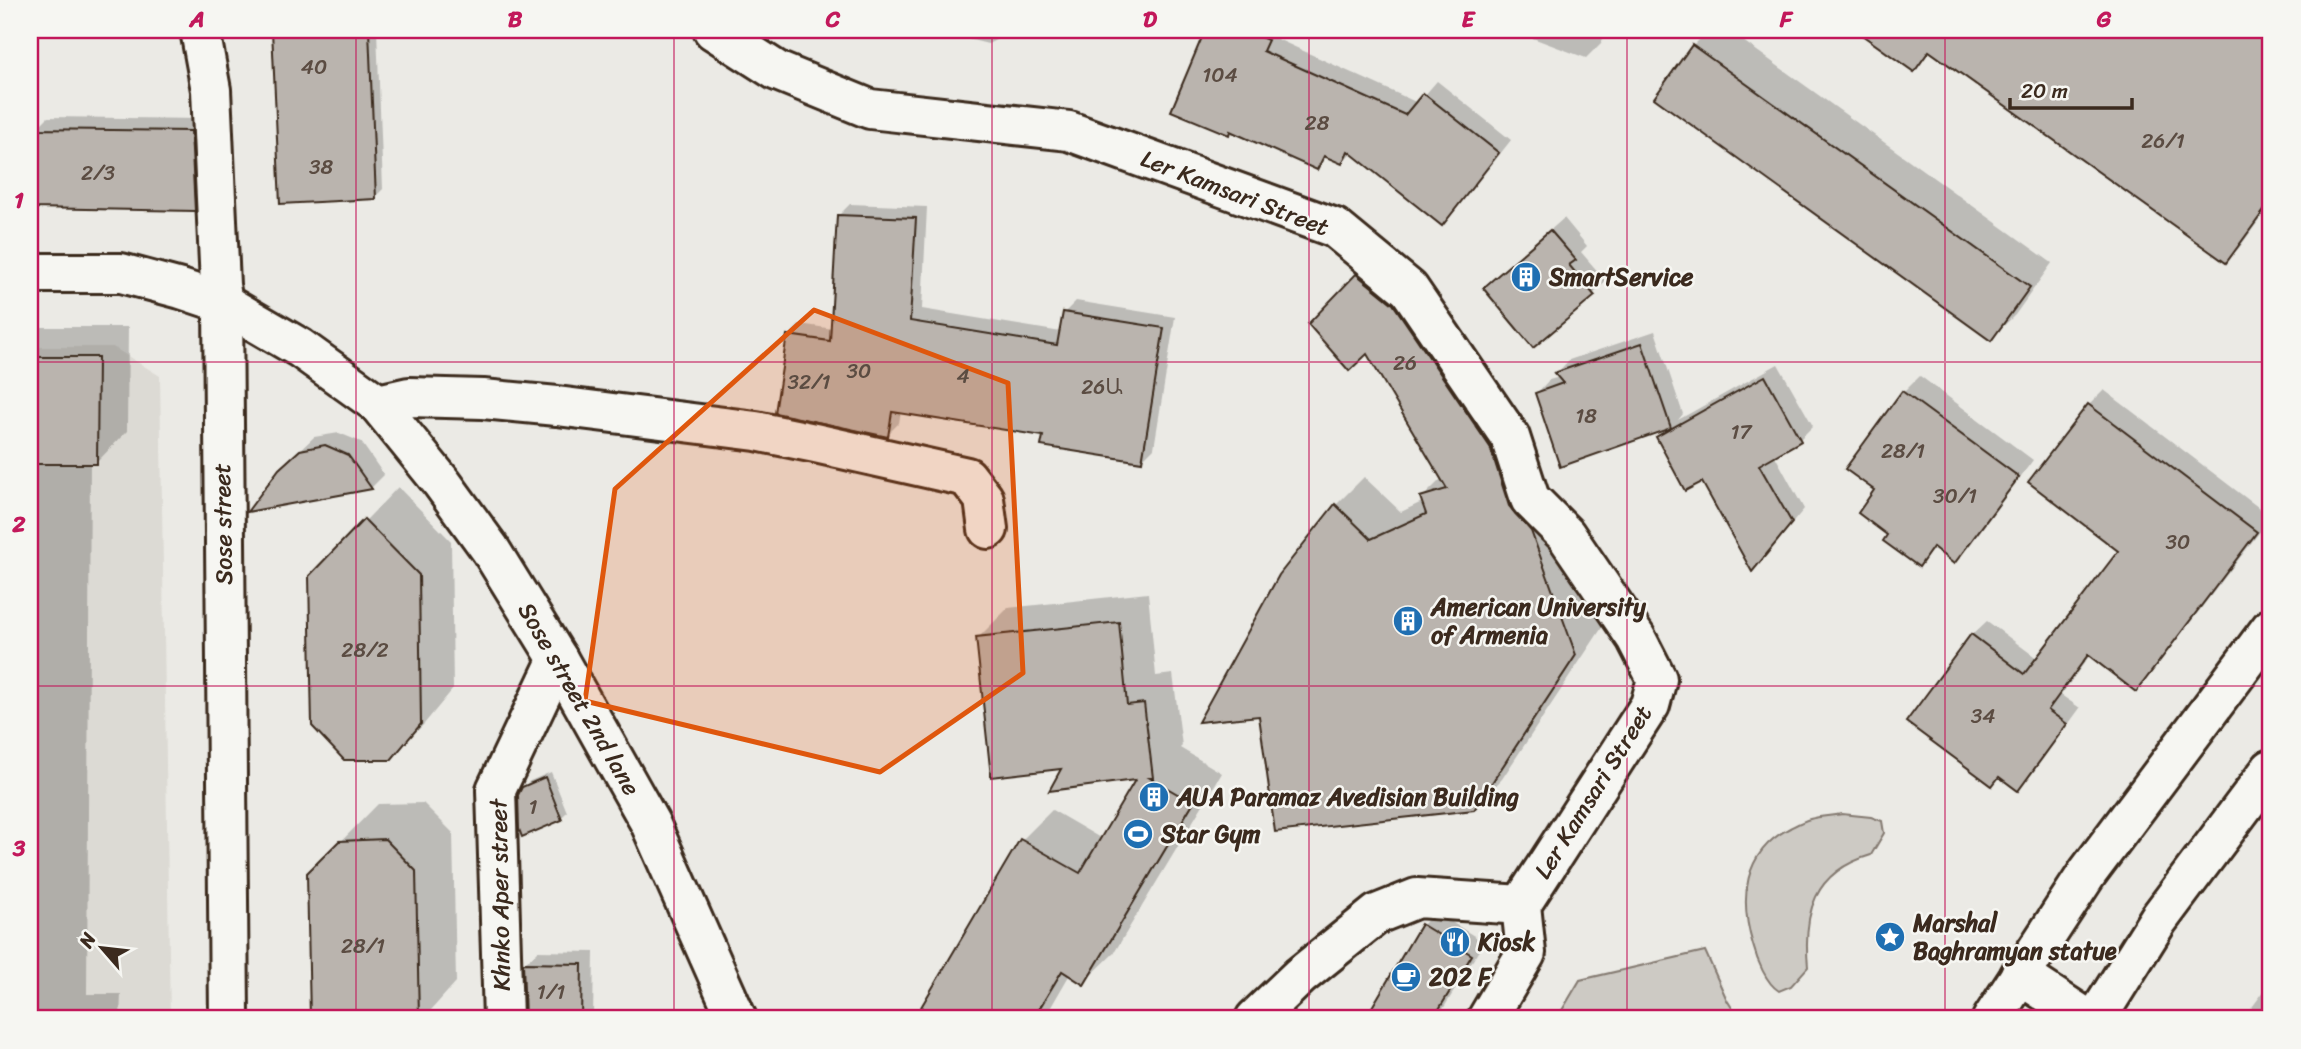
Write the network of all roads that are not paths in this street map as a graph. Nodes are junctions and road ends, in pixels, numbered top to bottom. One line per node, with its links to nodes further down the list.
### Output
1 (200, 30): 4 (street, Sose street)
2 (713, 30): 10 (street, Ler Kamsari Street)
3 (30, 273): 4 (street, Sose street 2nd lane)
4 (223, 303): 5 (street, Sose street 2nd lane); 12 (street, Sose street)
5 (378, 404): 6 (street); 8 (street, Sose street 2nd lane)
6 (988, 529)
7 (2271, 628): 11 (street)
8 (558, 659): 13 (street, Khnko Aper street); 14 (street, Sose street 2nd lane)
9 (2271, 769): 19 (street)
10 (1521, 905): 15 (street); 16 (street, Ler Kamsari Street)
11 (2020, 975): 17 (street); 18 (street)
12 (229, 1019)
13 (503, 1019)
14 (737, 1019)
15 (1255, 1019)
16 (1487, 1019)
17 (1992, 1019)
18 (2087, 1019)
19 (2096, 1019)

